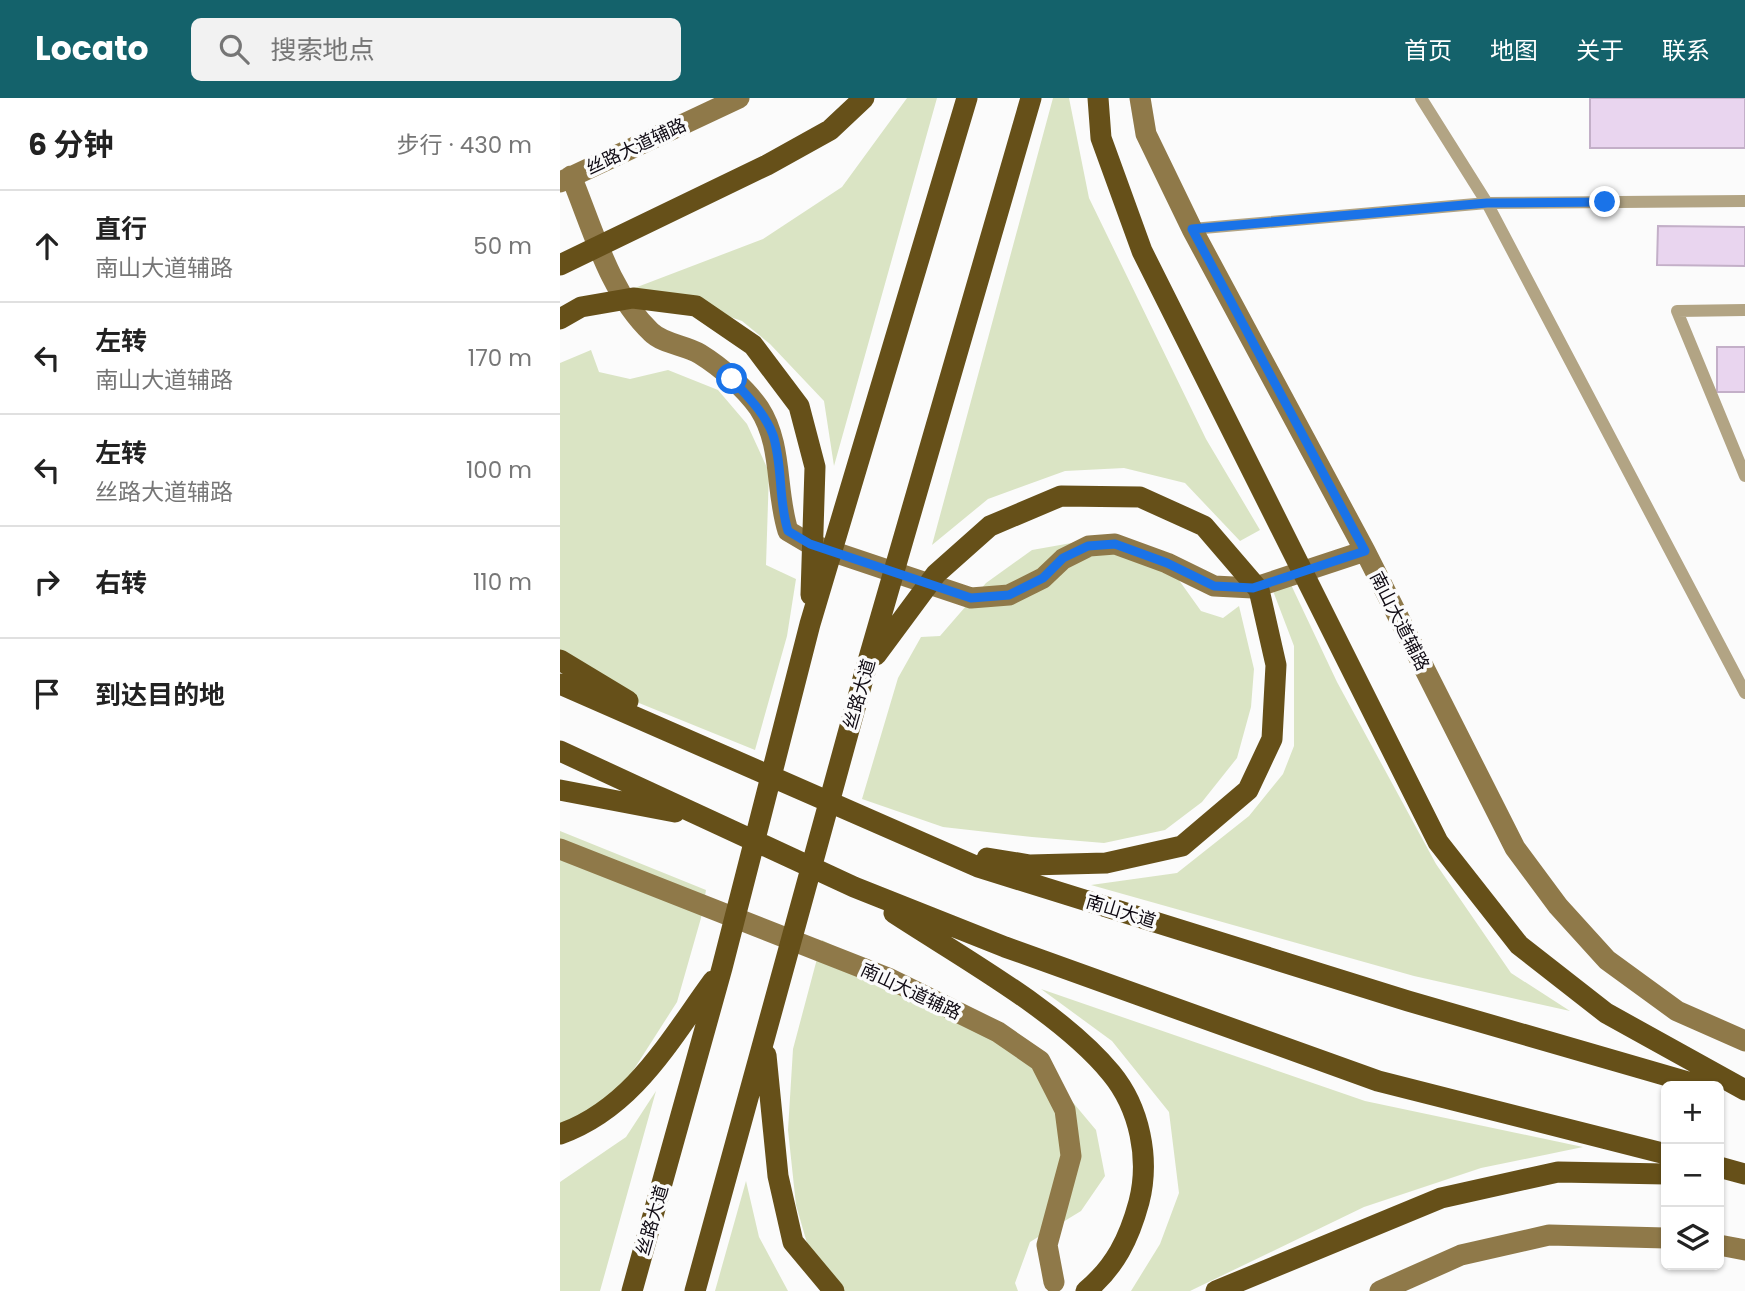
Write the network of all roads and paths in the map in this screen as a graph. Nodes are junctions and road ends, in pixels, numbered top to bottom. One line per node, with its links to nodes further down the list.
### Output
1 (739, 98): 8 (main road, 丝路大道辅路)
2 (864, 98): 12 (highway)
3 (967, 98): 18 (highway, 丝路大道)
4 (1031, 98): 20 (highway, 丝路大道)
5 (1098, 98): 34 (highway)
6 (1140, 98): 11 (main road)
7 (1421, 98): 10 (lane)
8 (566, 179): 17 (main road, 南山大道辅路)
9 (1745, 201): 10 (lane)
10 (1487, 203): 11 (lane); 22 (lane)
11 (1192, 229): 17 (main road)
12 (560, 265)
13 (1745, 310): 15 (lane)
14 (560, 319): 18 (highway)
15 (1741, 462): 16 (lane)
16 (1745, 477)
17 (1365, 551): 31 (main road, 南山大道辅路)
18 (810, 624): 30 (highway, 丝路大道)
19 (560, 660): 23 (highway)
20 (866, 668): 28 (highway); 32 (highway, 丝路大道)
21 (560, 684): 23 (highway, 南山大道)
22 (1745, 693)
23 (702, 746): 28 (highway, 南山大道)
24 (560, 751): 26 (highway)
25 (560, 790): 26 (highway)
26 (709, 819): 29 (highway)
27 (560, 849): 46 (main road, 南山大道辅路)
28 (939, 851): 33 (highway, 南山大道)
29 (854, 887): 38 (highway); 50 (highway)
30 (722, 968): 37 (highway); 47 (highway, 丝路大道)
31 (1745, 1041)
32 (765, 1042): 48 (highway, 丝路大道); 49 (highway)
33 (1685, 1081)
34 (1745, 1090)
35 (1724, 1093): 36 (highway)
36 (1745, 1099)
37 (560, 1134)
38 (1661, 1153)
39 (1724, 1169): 41 (highway)
40 (1661, 1174): 51 (highway)
41 (1745, 1175): 42 (highway)
42 (1724, 1176)
43 (1661, 1238): 52 (main road)
44 (1724, 1246): 45 (main road)
45 (1745, 1250)
46 (1054, 1282)
47 (632, 1291)
48 (695, 1291)
49 (834, 1291)
50 (1086, 1291)
51 (1216, 1291)
52 (1380, 1291)

